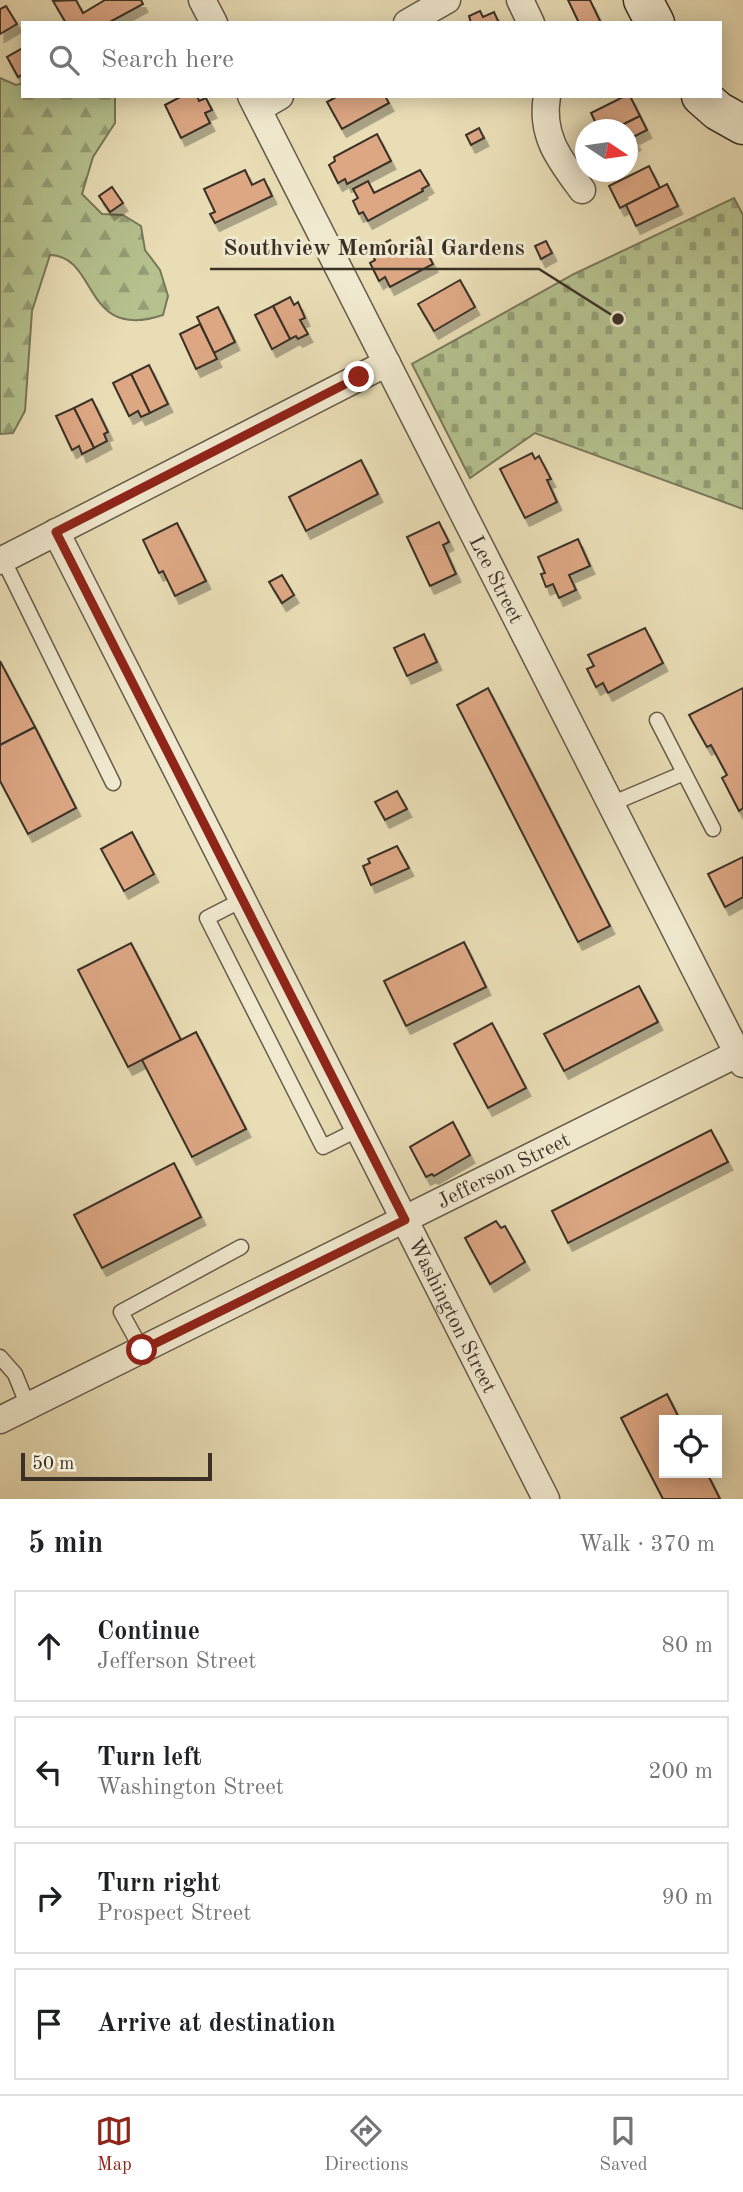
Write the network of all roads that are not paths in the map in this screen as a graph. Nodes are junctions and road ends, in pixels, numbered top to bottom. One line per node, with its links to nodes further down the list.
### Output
1 (202, 0): 5 (street)
2 (447, 0): 6 (street)
3 (520, 0): 7 (street)
4 (643, 0): 8 (main road)
5 (213, 21)
6 (410, 21)
7 (530, 21)
8 (654, 21)
9 (547, 98): 13 (street)
10 (703, 98): 12 (main road)
11 (263, 101): 14 (street, Lee Street)
12 (743, 125)
13 (582, 190)
14 (387, 363): 15 (street); 20 (street, Lee Street)
15 (56, 532): 16 (street); 22 (street, Washington Street)
16 (1, 560): 19 (lane)
17 (657, 720): 18 (lane)
18 (684, 772): 20 (lane); 21 (lane)
19 (113, 783)
20 (611, 804): 23 (street, Lee Street)
21 (713, 829)
22 (243, 900): 24 (street, Washington Street); 24 (lane)
23 (741, 1056): 25 (street, Jefferson Street)
24 (359, 1129): 25 (street, Washington Street)
25 (405, 1220): 27 (street, Jefferson Street); 31 (street, Washington Street)
26 (241, 1247): 27 (lane)
27 (142, 1350): 29 (street, Jefferson Street)
28 (0, 1357): 29 (lane)
29 (29, 1406): 30 (street, Jefferson Street)
30 (0, 1420)
31 (546, 1499)

